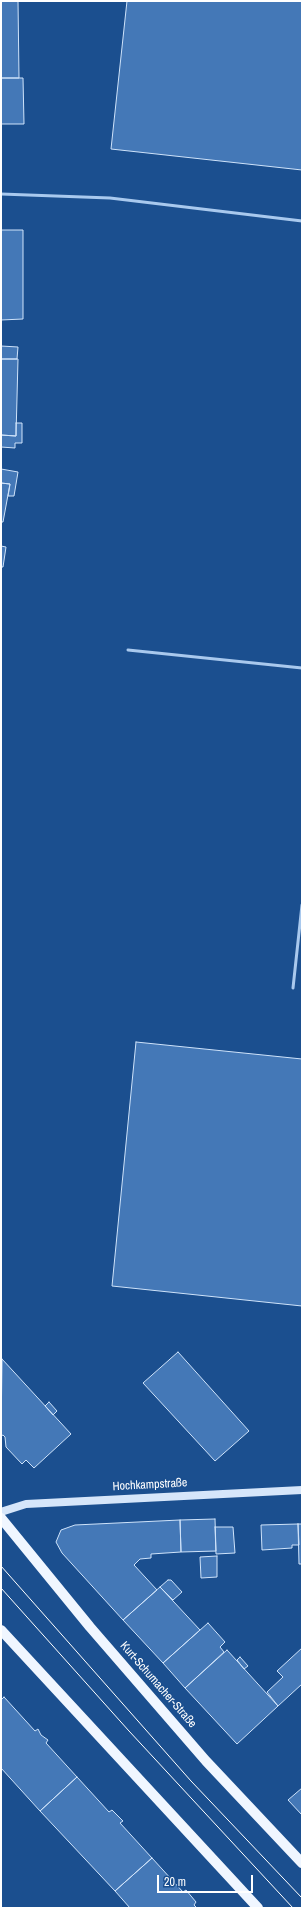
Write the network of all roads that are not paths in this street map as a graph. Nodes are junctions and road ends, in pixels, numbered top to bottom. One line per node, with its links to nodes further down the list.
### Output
1 (1, 194): 2 (lane)
2 (302, 221)
3 (128, 650): 4 (lane)
4 (302, 668)
5 (302, 905): 6 (lane)
6 (293, 988)
7 (302, 1490): 8 (street, Hochkampstraße)
8 (1, 1512)
9 (1, 1518): 11 (main road, Kurt-Schumacher-Straße)
10 (1, 1630): 12 (main road)
11 (302, 1863)
12 (258, 1908)

